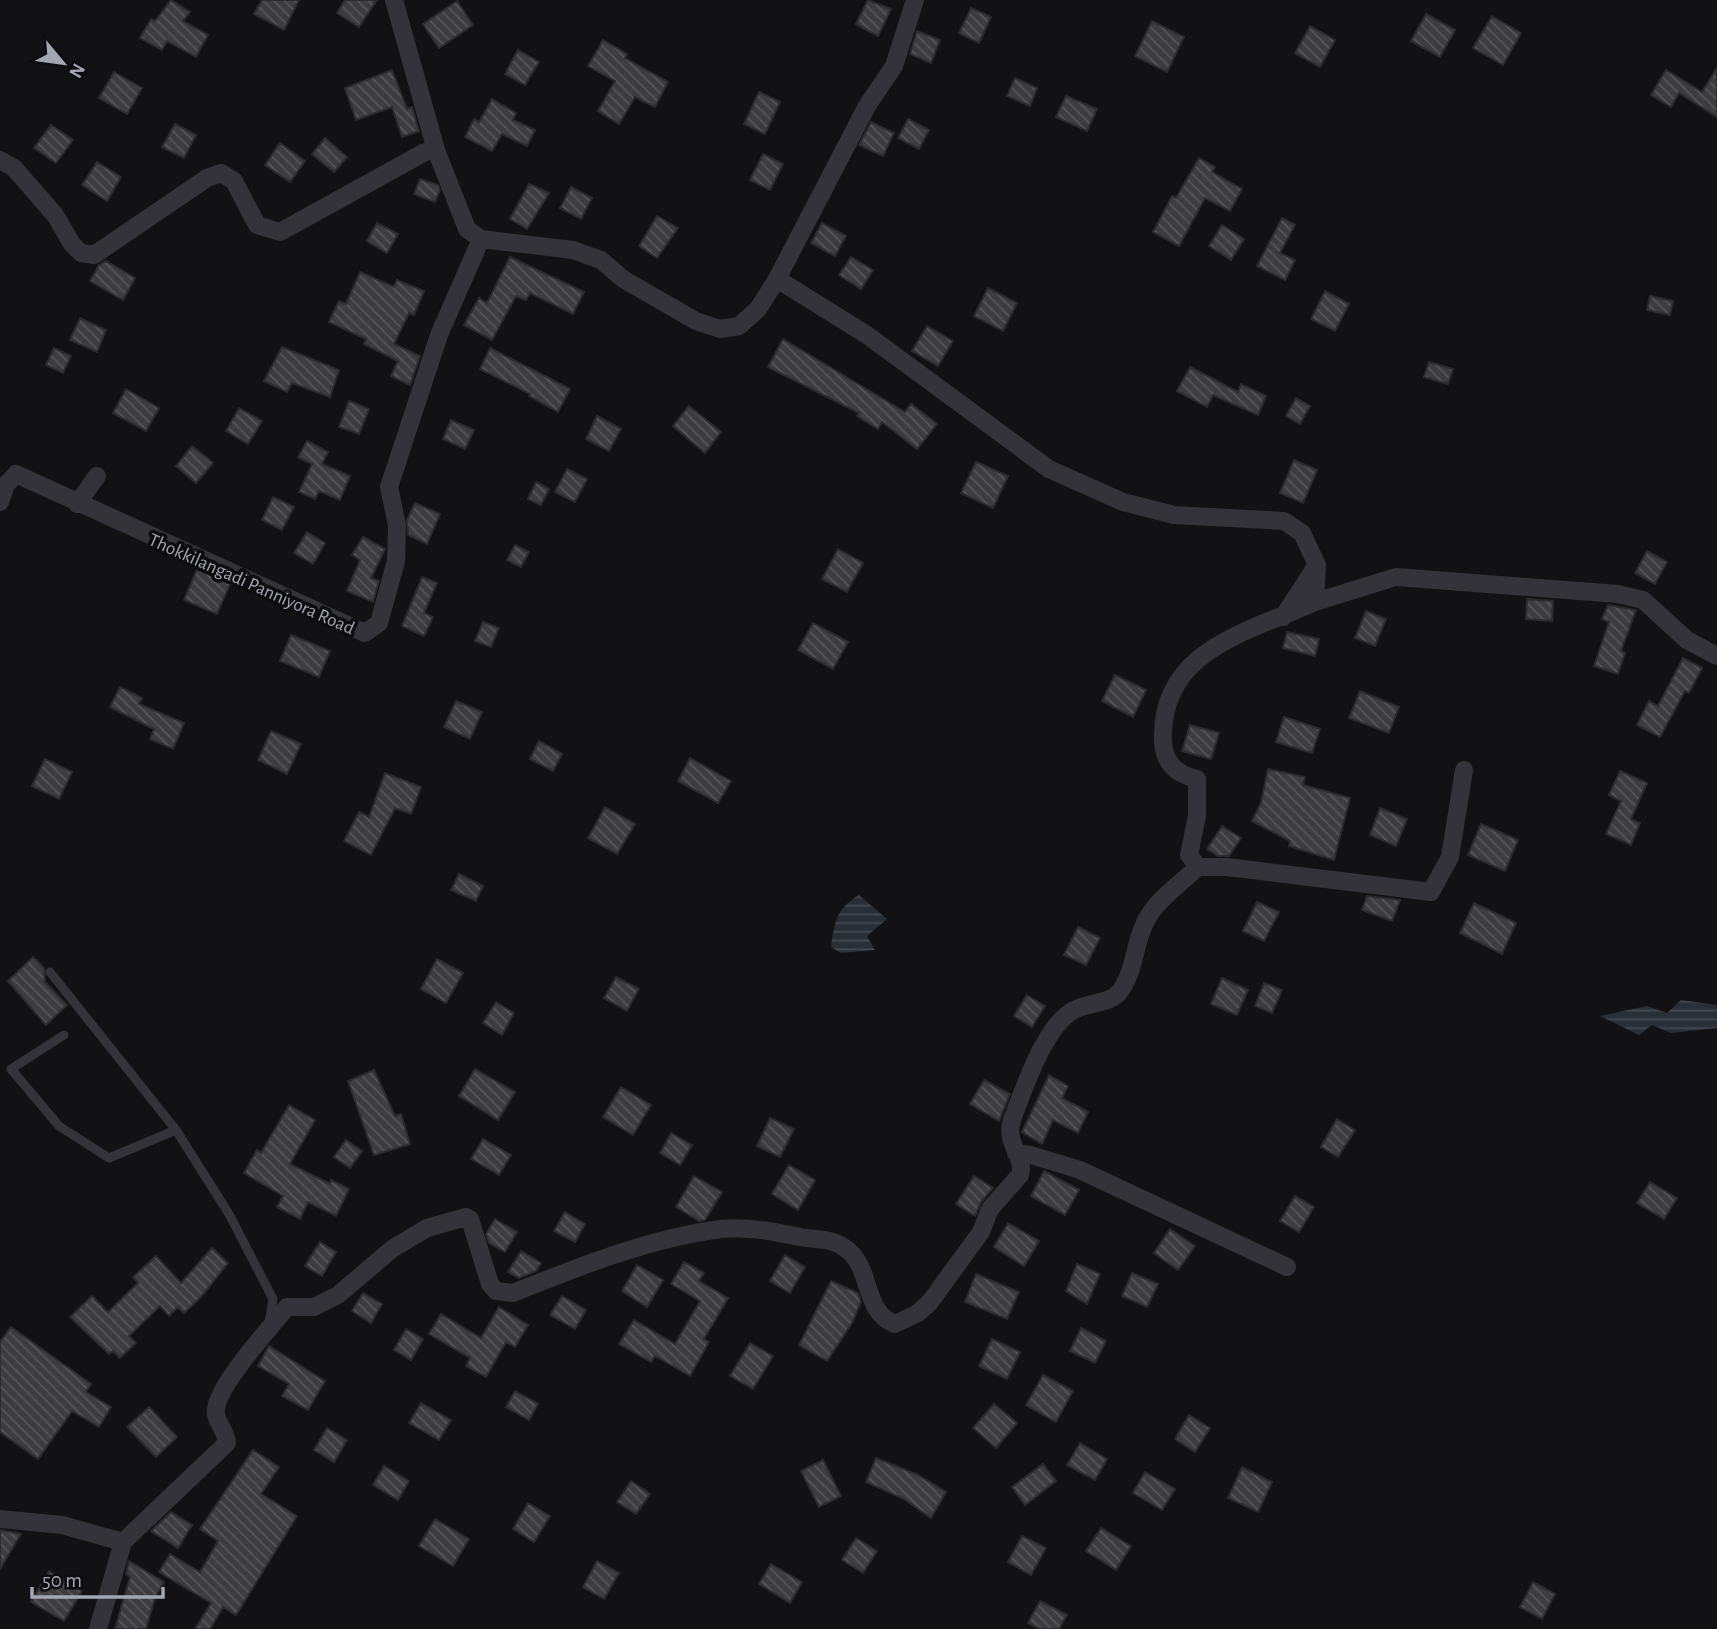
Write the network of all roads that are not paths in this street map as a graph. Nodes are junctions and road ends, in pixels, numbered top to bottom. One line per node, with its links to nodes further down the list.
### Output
1 (394, 0): 3 (street)
2 (915, 0): 6 (street)
3 (436, 150): 4 (street); 5 (street)
4 (0, 160)
5 (481, 239): 6 (street); 9 (street, Thokkilangadi Panniyora Road)
6 (777, 279): 10 (street)
7 (97, 475): 9 (street)
8 (0, 502): 9 (street, Thokkilangadi Panniyora Road)
9 (77, 504)
10 (1317, 565): 11 (street); 12 (street)
11 (1315, 602): 12 (street); 13 (street)
12 (1283, 617): 15 (street)
13 (1717, 656)
14 (1464, 770): 15 (street)
15 (1198, 867): 19 (street)
16 (50, 972): 18 (lane)
17 (64, 1035): 18 (lane)
18 (176, 1130): 21 (lane)
19 (1016, 1153): 20 (street); 21 (street)
20 (1287, 1267)
21 (267, 1332): 23 (street)
22 (0, 1519): 23 (street)
23 (123, 1542): 24 (street)
24 (98, 1629)

